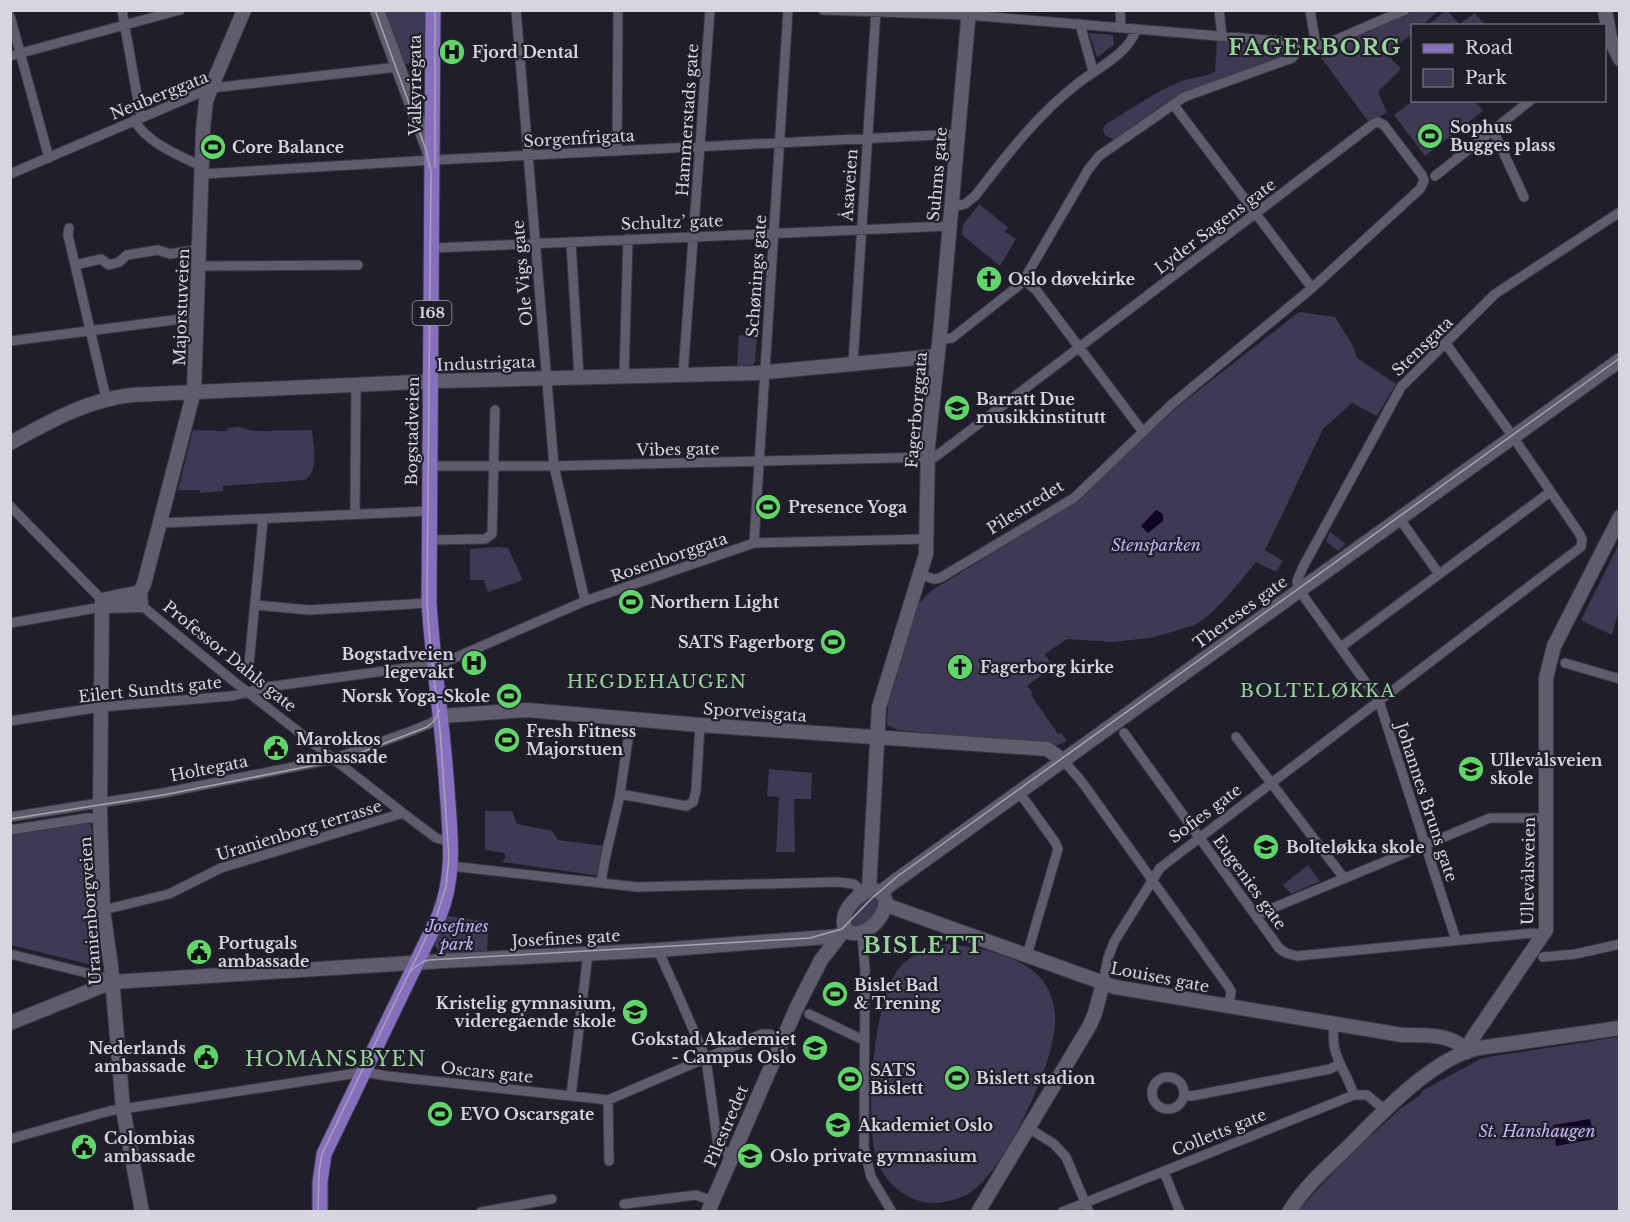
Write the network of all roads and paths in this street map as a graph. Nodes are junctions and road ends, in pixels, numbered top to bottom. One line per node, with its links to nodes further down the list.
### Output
1 (122, 10): 20 (street)
2 (180, 10): 20 (street)
3 (244, 10): 29 (street, Majorstuveien)
4 (377, 10): 27 (street, Bogstadveien)
5 (433, 10): 41 (main road, Valkyriegata / 168)
6 (516, 10): 39 (street, Ole Vigs gate)
7 (618, 10): 38 (street)
8 (710, 10): 37 (street, Hammerstads gate)
9 (788, 10): 36 (street, Schønings gate)
10 (823, 10): 15 (street)
11 (1120, 10): 21 (street)
12 (1219, 10): 23 (street)
13 (1310, 10): 14 (street)
14 (1405, 10)
15 (876, 12): 16 (street); 35 (street, Åsaveien)
16 (968, 13): 18 (street); 34 (street, Suhms gate)
17 (10, 16): 25 (street)
18 (1080, 24): 21 (street); 28 (street)
19 (1606, 25): 24 (street)
20 (125, 26): 25 (street); 32 (street)
21 (1121, 27): 22 (street)
22 (1136, 29): 23 (street); 28 (street)
23 (1222, 36): 31 (street, Fagerborggata)
24 (1607, 40): 26 (street)
25 (15, 55): 40 (street)
26 (1620, 59)
27 (398, 67): 29 (street, Neuberggata); 41 (street, Bogstadveien)
28 (1094, 71): 47 (street)
29 (211, 88): 32 (street, Neuberggata); 42 (street, Majorstuveien)
30 (1528, 102): 33 (street)
31 (1173, 104): 49 (street); 63 (street, Fagerborggata)
32 (137, 119): 40 (street, Neuberggata); 42 (street)
33 (1493, 130): 45 (street); 46 (street)
34 (957, 134): 35 (street, Sorgenfrigata); 47 (street, Suhms gate)
35 (868, 138): 36 (street, Sorgenfrigata); 52 (street, Åsaveien)
36 (779, 143): 37 (street, Sorgenfrigata); 53 (street, Schønings gate)
37 (700, 147): 38 (street, Sorgenfrigata); 54 (street, Hammerstads gate)
38 (617, 151): 39 (street, Sorgenfrigata)
39 (527, 156): 41 (street, Sorgenfrigata); 56 (street, Ole Vigs gate)
40 (49, 158): 43 (street, Neuberggata)
41 (433, 160): 42 (street, Sorgenfrigata); 58 (main road, Bogstadveien / 168)
42 (202, 171): 59 (street, Majorstuveien)
43 (10, 174)
44 (1422, 175): 49 (street, Lyder Sagens gate); 64 (street, Pilestredet)
45 (1435, 176)
46 (1524, 197)
47 (952, 207): 50 (street, Suhms gate)
48 (1620, 212): 69 (street, Stensgata)
49 (1256, 213): 64 (street); 70 (street, Lyder Sagens gate)
50 (949, 226): 52 (street, Schultz’ gate); 67 (street, Suhms gate)
51 (69, 228): 60 (street)
52 (861, 228): 53 (street, Schultz’ gate); 73 (street, Åsaveien)
53 (774, 233): 54 (street, Schultz’ gate); 74 (street, Schønings gate)
54 (693, 236): 55 (street, Schultz’ gate); 75 (street, Hammerstads gate)
55 (628, 239): 57 (street, Schultz’ gate); 76 (street)
56 (535, 242): 57 (street, Schultz’ gate); 58 (street, Schultz’ gate); 78 (street, Ole Vigs gate)
57 (571, 242): 77 (street)
58 (433, 248): 79 (main road, Bogstadveien / 168)
59 (200, 249): 60 (street); 62 (street, Majorstuveien)
60 (75, 265): 66 (street)
61 (358, 265): 62 (street)
62 (199, 266): 65 (street, Majorstuveien)
63 (1024, 280): 67 (street, Fagerborggata); 70 (street)
64 (1312, 288): 84 (street, Pilestredet)
65 (197, 317): 66 (street); 81 (street, Majorstuveien)
66 (91, 331): 68 (street); 82 (street)
67 (939, 340): 71 (street, Fagerborggata)
68 (10, 341)
69 (1446, 344): 85 (street); 105 (street, Stensgata)
70 (1079, 348): 84 (street); 87 (street, Lyder Sagens gate)
71 (937, 356): 73 (street, Industrigata); 87 (street, Fagerborggata)
72 (1620, 360): 85 (street, Thereses gate)
73 (853, 363): 74 (street, Industrigata)
74 (765, 373): 75 (street, Industrigata); 88 (street, Schønings gate)
75 (683, 374): 76 (street, Industrigata)
76 (624, 376): 77 (street, Industrigata)
77 (579, 377): 78 (street, Industrigata)
78 (546, 378): 79 (street, Industrigata); 91 (street, Ole Vigs gate)
79 (431, 381): 80 (street, Industrigata); 89 (main road, Bogstadveien / 168)
80 (356, 386): 81 (street, Industrigata); 95 (street)
81 (194, 391): 82 (street, Industrigata); 98 (street, Majorstuveien)
82 (106, 398): 86 (street, Industrigata)
83 (495, 410): 90 (street)
84 (1143, 432): 103 (street, Pilestredet)
85 (1512, 437): 92 (street); 96 (street, Thereses gate)
86 (10, 443)
87 (927, 459): 88 (street, Vibes gate); 100 (street, Fagerborggata)
88 (759, 462): 91 (street, Vibes gate); 102 (street, Schønings gate)
89 (430, 466): 90 (street, Vibes gate); 94 (main road, Bogstadveien / 168)
90 (495, 466): 91 (street, Vibes gate); 101 (street)
91 (554, 466): 107 (street, Ole Vigs gate)
92 (1550, 492): 104 (street); 118 (street, Sofies gate)
93 (10, 506): 108 (street)
94 (430, 511): 95 (street); 101 (main road, Bogstadveien / 168)
95 (355, 514): 97 (street)
96 (1400, 518): 104 (street); 105 (street, Thereses gate)
97 (263, 520): 98 (street); 110 (street)
98 (162, 523): 106 (street, Majorstuveien)
99 (1618, 525): 136 (street, Ullevålsveien)
100 (926, 539): 102 (street, Rosenborggata); 103 (street, Fagerborggata)
101 (429, 540): 109 (main road, Bogstadveien / 168)
102 (754, 543): 107 (street, Rosenborggata)
103 (918, 574): 125 (street)
104 (1439, 574): 112 (street)
105 (1299, 590): 112 (street, Johannes Bruns gate); 128 (street, Thereses gate)
106 (140, 598): 108 (street); 117 (street, Professor Dahls gate)
107 (585, 601): 115 (street, Rosenborggata)
108 (102, 603): 111 (street); 119 (street, Uranienborgveien)
109 (429, 603): 110 (street); 115 (main road, Bogstadveien / 168)
110 (256, 605): 114 (street)
111 (10, 624)
112 (1341, 647): 118 (street, Johannes Bruns gate)
113 (1565, 663): 116 (street)
114 (249, 664)
115 (434, 664): 117 (street, Eilert Sundts gate); 120 (main road, Bogstadveien / 168)
116 (1620, 678)
117 (247, 691): 119 (street, Eilert Sundts gate); 127 (street, Professor Dahls gate)
118 (1379, 701): 129 (street, Sofies gate); 140 (street, Johannes Bruns gate)
119 (101, 707): 122 (street, Eilert Sundts gate); 132 (street, Uranienborgveien)
120 (441, 716): 121 (street, Sporveisgata); 127 (street, Holtegata); 139 (main road, Bogstadveien / 168)
121 (631, 718): 123 (street, Sporveisgata); 131 (street)
122 (10, 721)
123 (700, 725): 125 (street, Sporveisgata); 131 (street)
124 (1124, 733): 138 (street, Eugenies gate)
125 (877, 737): 128 (street, Sporveisgata); 145 (street)
126 (1236, 737): 129 (street)
127 (333, 759): 132 (street, Holtegata); 133 (street, Professor Dahls gate)
128 (1063, 760): 130 (street, Thereses gate); 143 (street)
129 (1272, 783): 138 (street, Sofies gate); 142 (street)
130 (1019, 792): 145 (street, Thereses gate); 156 (street)
131 (620, 794): 144 (street)
132 (100, 802): 134 (street, Holtegata); 135 (street, Uranienborgveien)
133 (403, 813): 139 (street, Professor Dahls gate); 146 (street, Uranienborg terrasse)
134 (10, 817)
135 (100, 818): 137 (street); 146 (street, Uranienborgveien)
136 (1546, 818): 140 (street); 150 (street, Ullevålsveien)
137 (10, 830)
138 (1200, 838): 143 (street, Sofies gate); 147 (street, Eugenies gate)
139 (451, 842): 141 (main road, Bogstadveien / 168)
140 (1425, 845): 142 (street); 151 (street, Johannes Bruns gate)
141 (451, 863): 144 (street); 158 (main road, 168)
142 (1344, 879): 147 (street)
143 (1151, 880): 160 (street, Sofies gate); 161 (street)
144 (601, 883): 145 (street)
145 (875, 895): 148 (street, Pilestredet); 149 (street); 156 (street, Louises gate)
146 (103, 910): 159 (street, Uranienborgveien)
147 (1256, 915): 151 (street, Eugenies gate)
148 (842, 932): 149 (street); 153 (street, Josefines gate); 167 (street, Pilestredet)
149 (862, 934): 166 (street)
150 (1543, 936): 151 (street, Eugenies gate); 168 (street, Ullevålsveien)
151 (1456, 940)
152 (1620, 944): 157 (street)
153 (658, 950): 154 (street, Josefines gate); 169 (street)
154 (588, 953): 158 (street, Josefines gate); 174 (street)
155 (10, 954): 159 (street, Josefines gate)
156 (1027, 956): 160 (street, Louises gate)
157 (1543, 957)
158 (416, 963): 159 (street, Josefines gate); 171 (main road, 168)
159 (112, 982): 163 (street); 176 (street, Uranienborgveien)
160 (1103, 983): 161 (street, Louises gate); 178 (street, Sofies gate)
161 (1229, 1007): 164 (street, Louises gate)
162 (809, 1014): 166 (street)
163 (10, 1023)
164 (1334, 1024): 168 (street, Louises gate); 170 (street)
165 (1620, 1028): 168 (street)
166 (865, 1038): 190 (street)
167 (782, 1040): 169 (street, Oscars gate); 180 (street, Pilestredet)
168 (1461, 1054): 177 (street, Ullevålsveien)
169 (706, 1059): 175 (street, Oscars gate); 180 (street)
170 (1339, 1064): 172 (street); 173 (street)
171 (364, 1072): 174 (street, Oscars gate); 176 (street, Oscars gate); 188 (main road, 168)
172 (1184, 1095)
173 (1354, 1095): 177 (street); 182 (street, Colletts gate)
174 (571, 1096): 175 (street, Oscars gate)
175 (608, 1100): 181 (street)
176 (123, 1109): 179 (street, Oscars gate); 187 (street, Uranienborgveien)
177 (1385, 1110): 194 (street, Ullevålsveien)
178 (1027, 1127): 186 (street); 191 (street, Sofies gate)
179 (10, 1138)
180 (732, 1155): 185 (street, Pilestredet)
181 (609, 1161)
182 (1164, 1172): 186 (street, Colletts gate); 193 (street)
183 (552, 1199): 189 (street)
184 (624, 1204): 185 (street)
185 (710, 1206)
186 (1088, 1207): 192 (street, Colletts gate)
187 (142, 1212)
188 (320, 1212)
189 (481, 1212)
190 (892, 1212)
191 (978, 1212)
192 (1062, 1212)
193 (1180, 1212)
194 (1289, 1212)

